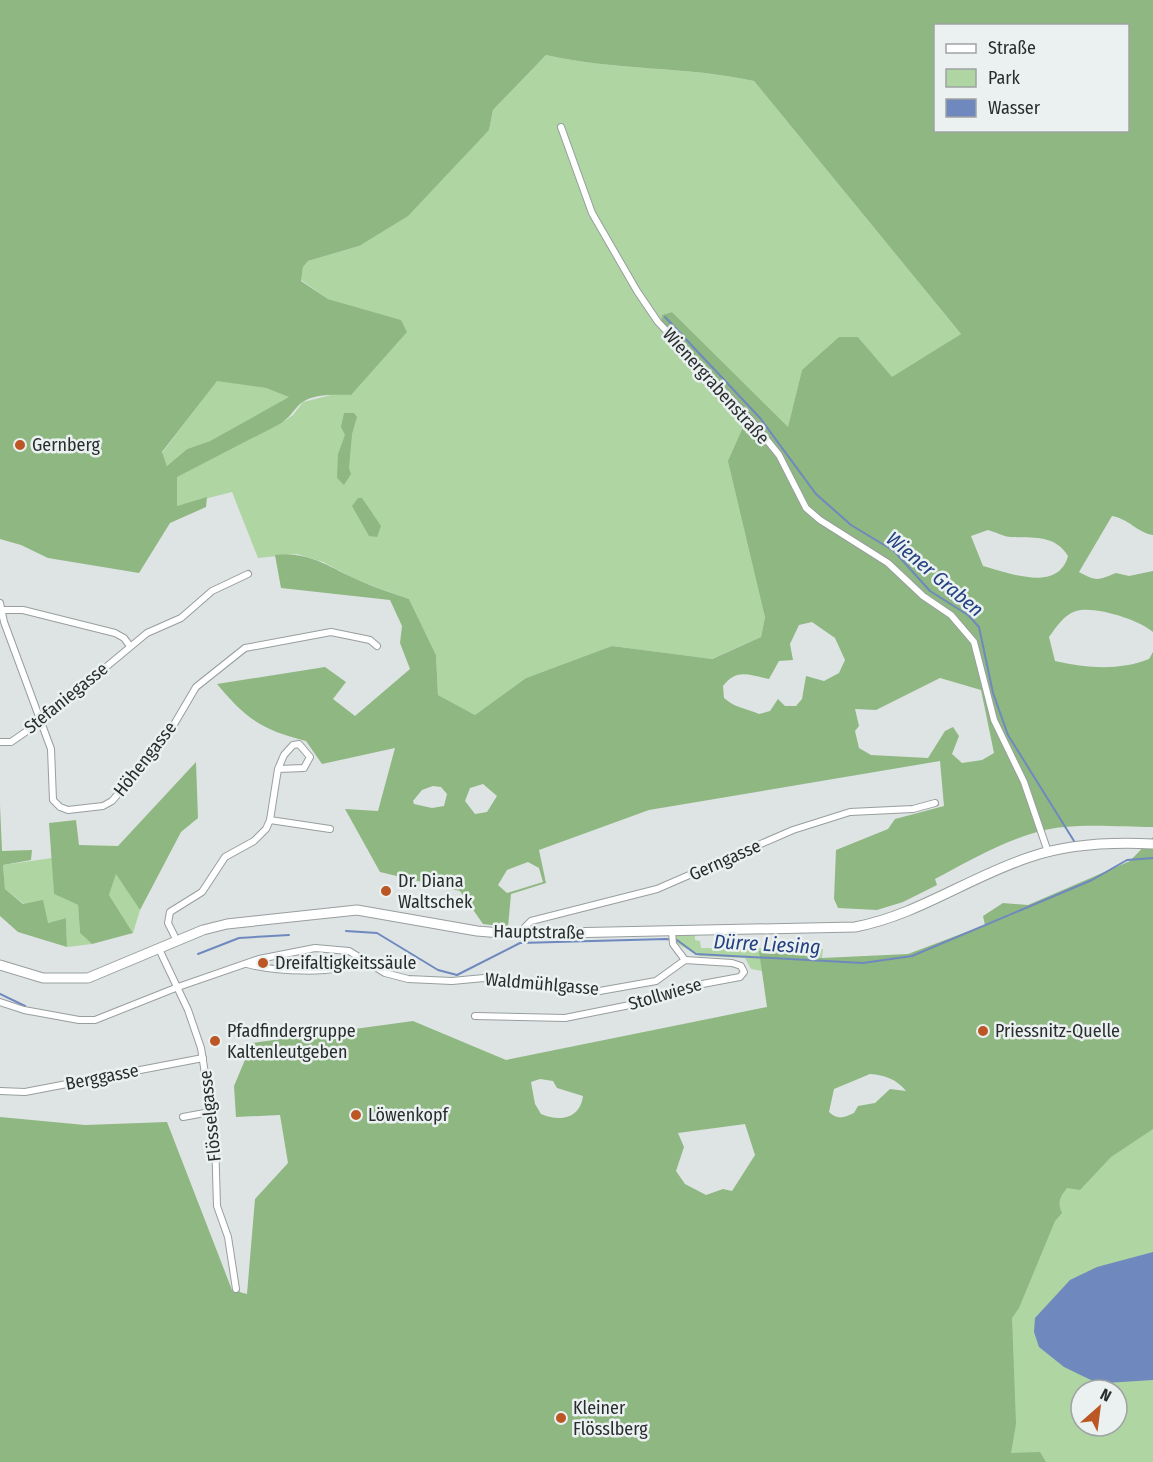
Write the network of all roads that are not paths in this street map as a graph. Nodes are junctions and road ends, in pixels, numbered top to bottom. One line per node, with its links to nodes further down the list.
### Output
1 (561, 127): 13 (street, Wienergrabenstraße)
2 (248, 574): 4 (street, Stefaniegasse)
3 (1, 607): 4 (street); 6 (street, Höhengasse)
4 (130, 646): 6 (street, Stefaniegasse)
5 (377, 646): 6 (street, Höhengasse)
6 (40, 722): 7 (street, Stefaniegasse)
7 (0, 742)
8 (278, 769): 8 (street); 10 (street)
9 (934, 803): 15 (street, Gerngasse)
10 (270, 820): 11 (street); 16 (street)
11 (330, 829)
12 (1153, 844): 13 (main road, Hauptstraße)
13 (1048, 852): 14 (main road, Hauptstraße)
14 (672, 933): 15 (main road, Hauptstraße); 19 (street)
15 (525, 934): 16 (main road, Hauptstraße)
16 (177, 941): 17 (main road, Hauptstraße)
17 (159, 949): 21 (main road, Hauptstraße); 22 (street, Flösselgasse)
18 (360, 960): 19 (street, Waldmühlgasse); 20 (street); 20 (street, Waldmühlgasse)
19 (685, 960): 24 (street, Stollwiese)
20 (246, 963): 22 (street, Waldmühlgasse)
21 (0, 965)
22 (178, 987): 23 (street, Waldmühlgasse); 25 (street, Flösselgasse)
23 (0, 1002)
24 (475, 1016)
25 (203, 1058): 26 (street, Berggasse); 27 (street, Flösselgasse)
26 (0, 1091)
27 (210, 1112): 28 (street); 29 (street, Flösselgasse)
28 (183, 1117)
29 (236, 1289)

